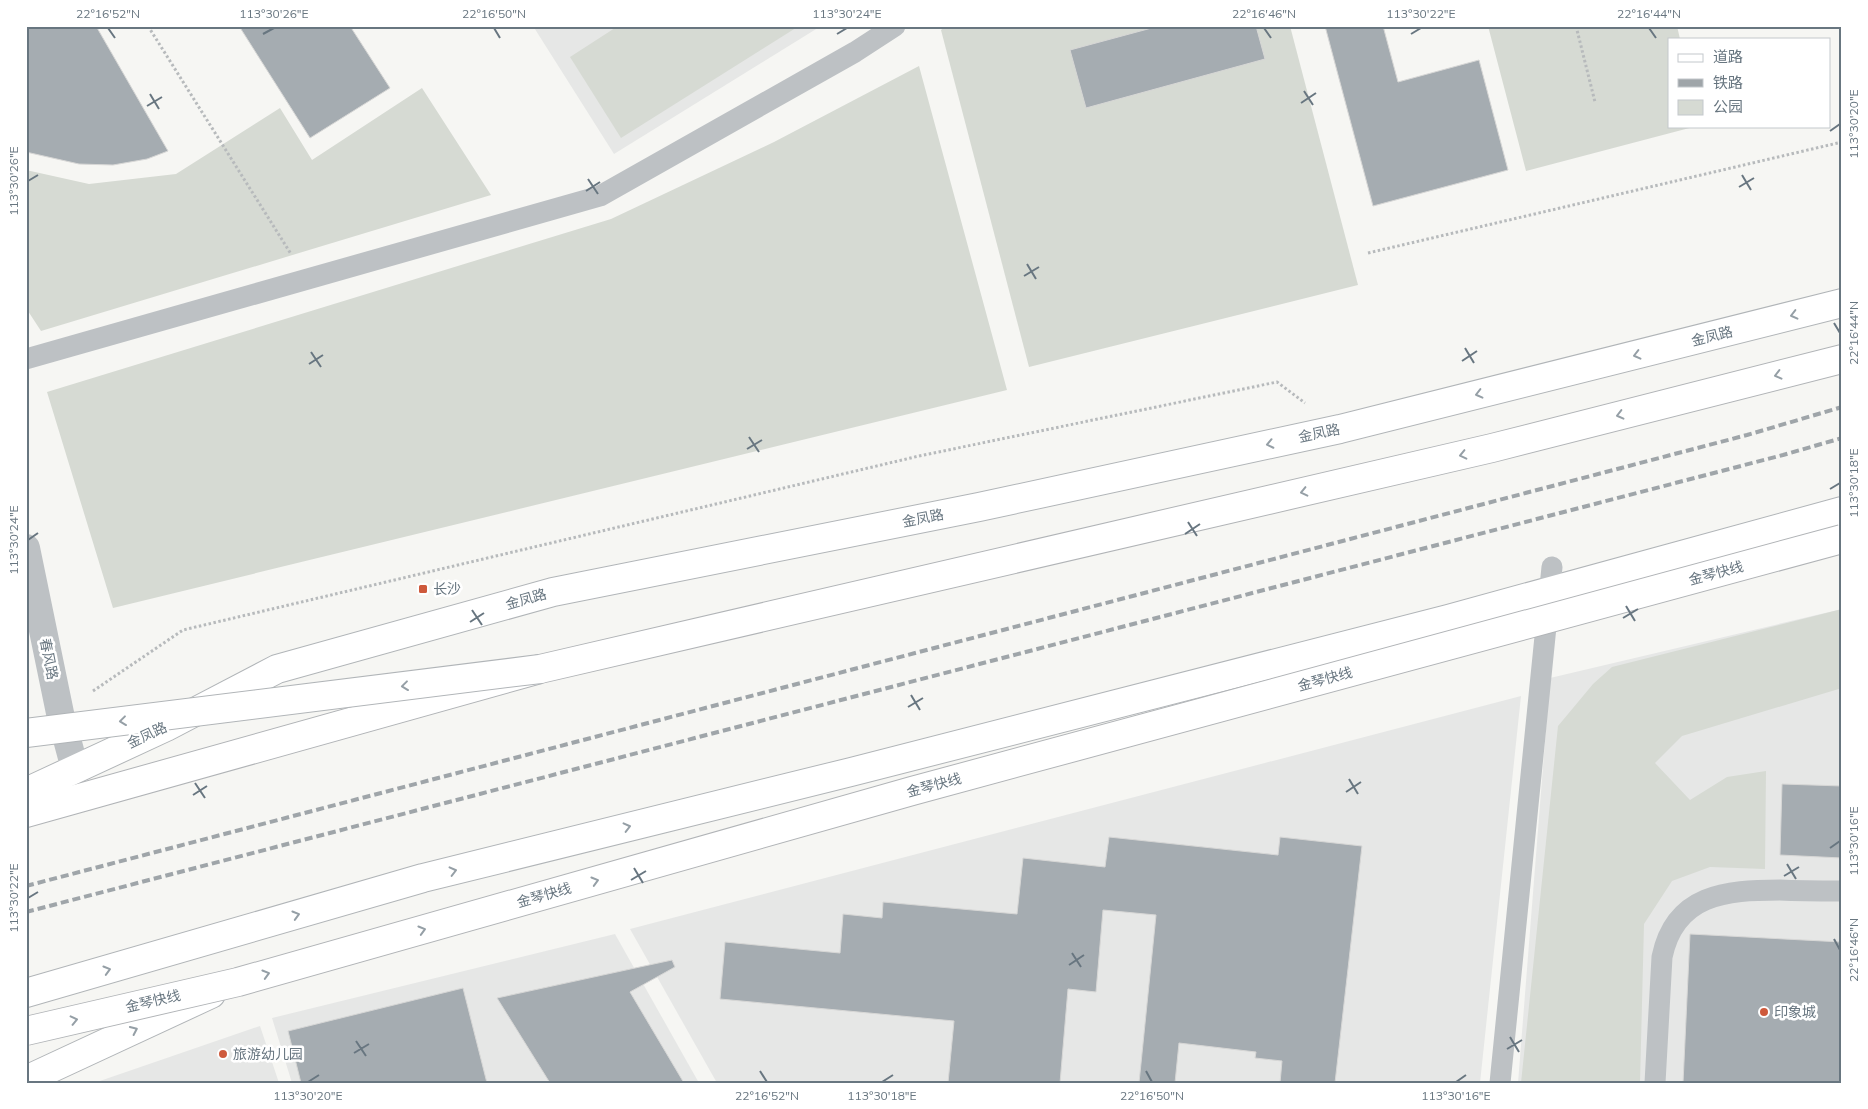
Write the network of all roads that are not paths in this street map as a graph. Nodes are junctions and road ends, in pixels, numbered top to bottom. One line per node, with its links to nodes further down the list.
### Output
1 (895, 26): 3 (lane)
2 (1842, 303): 11 (main road, 金凤路, one-way to 11)
3 (26, 359)
4 (1842, 359): 9 (main road, one-way to 9)
5 (1842, 511): 8 (main road)
6 (1842, 539): 15 (main road, 金琴快线, one-way to 6, bridge)
7 (26, 548): 11 (street, 春风路)
8 (1551, 579): 16 (main road, one-way to 8); 19 (lane)
9 (540, 669): 10 (main road, one-way to 10, bridge); 13 (main road, bridge)
10 (26, 733)
11 (75, 769): 12 (main road, 金凤路)
12 (26, 792)
13 (26, 813)
14 (1842, 891): 20 (lane)
15 (238, 982): 17 (main road, 金琴快线, one-way to 15, bridge); 18 (main road, one-way to 15, bridge)
16 (26, 993)
17 (26, 1031)
18 (26, 1080)
19 (1500, 1083)
20 (1655, 1083)

